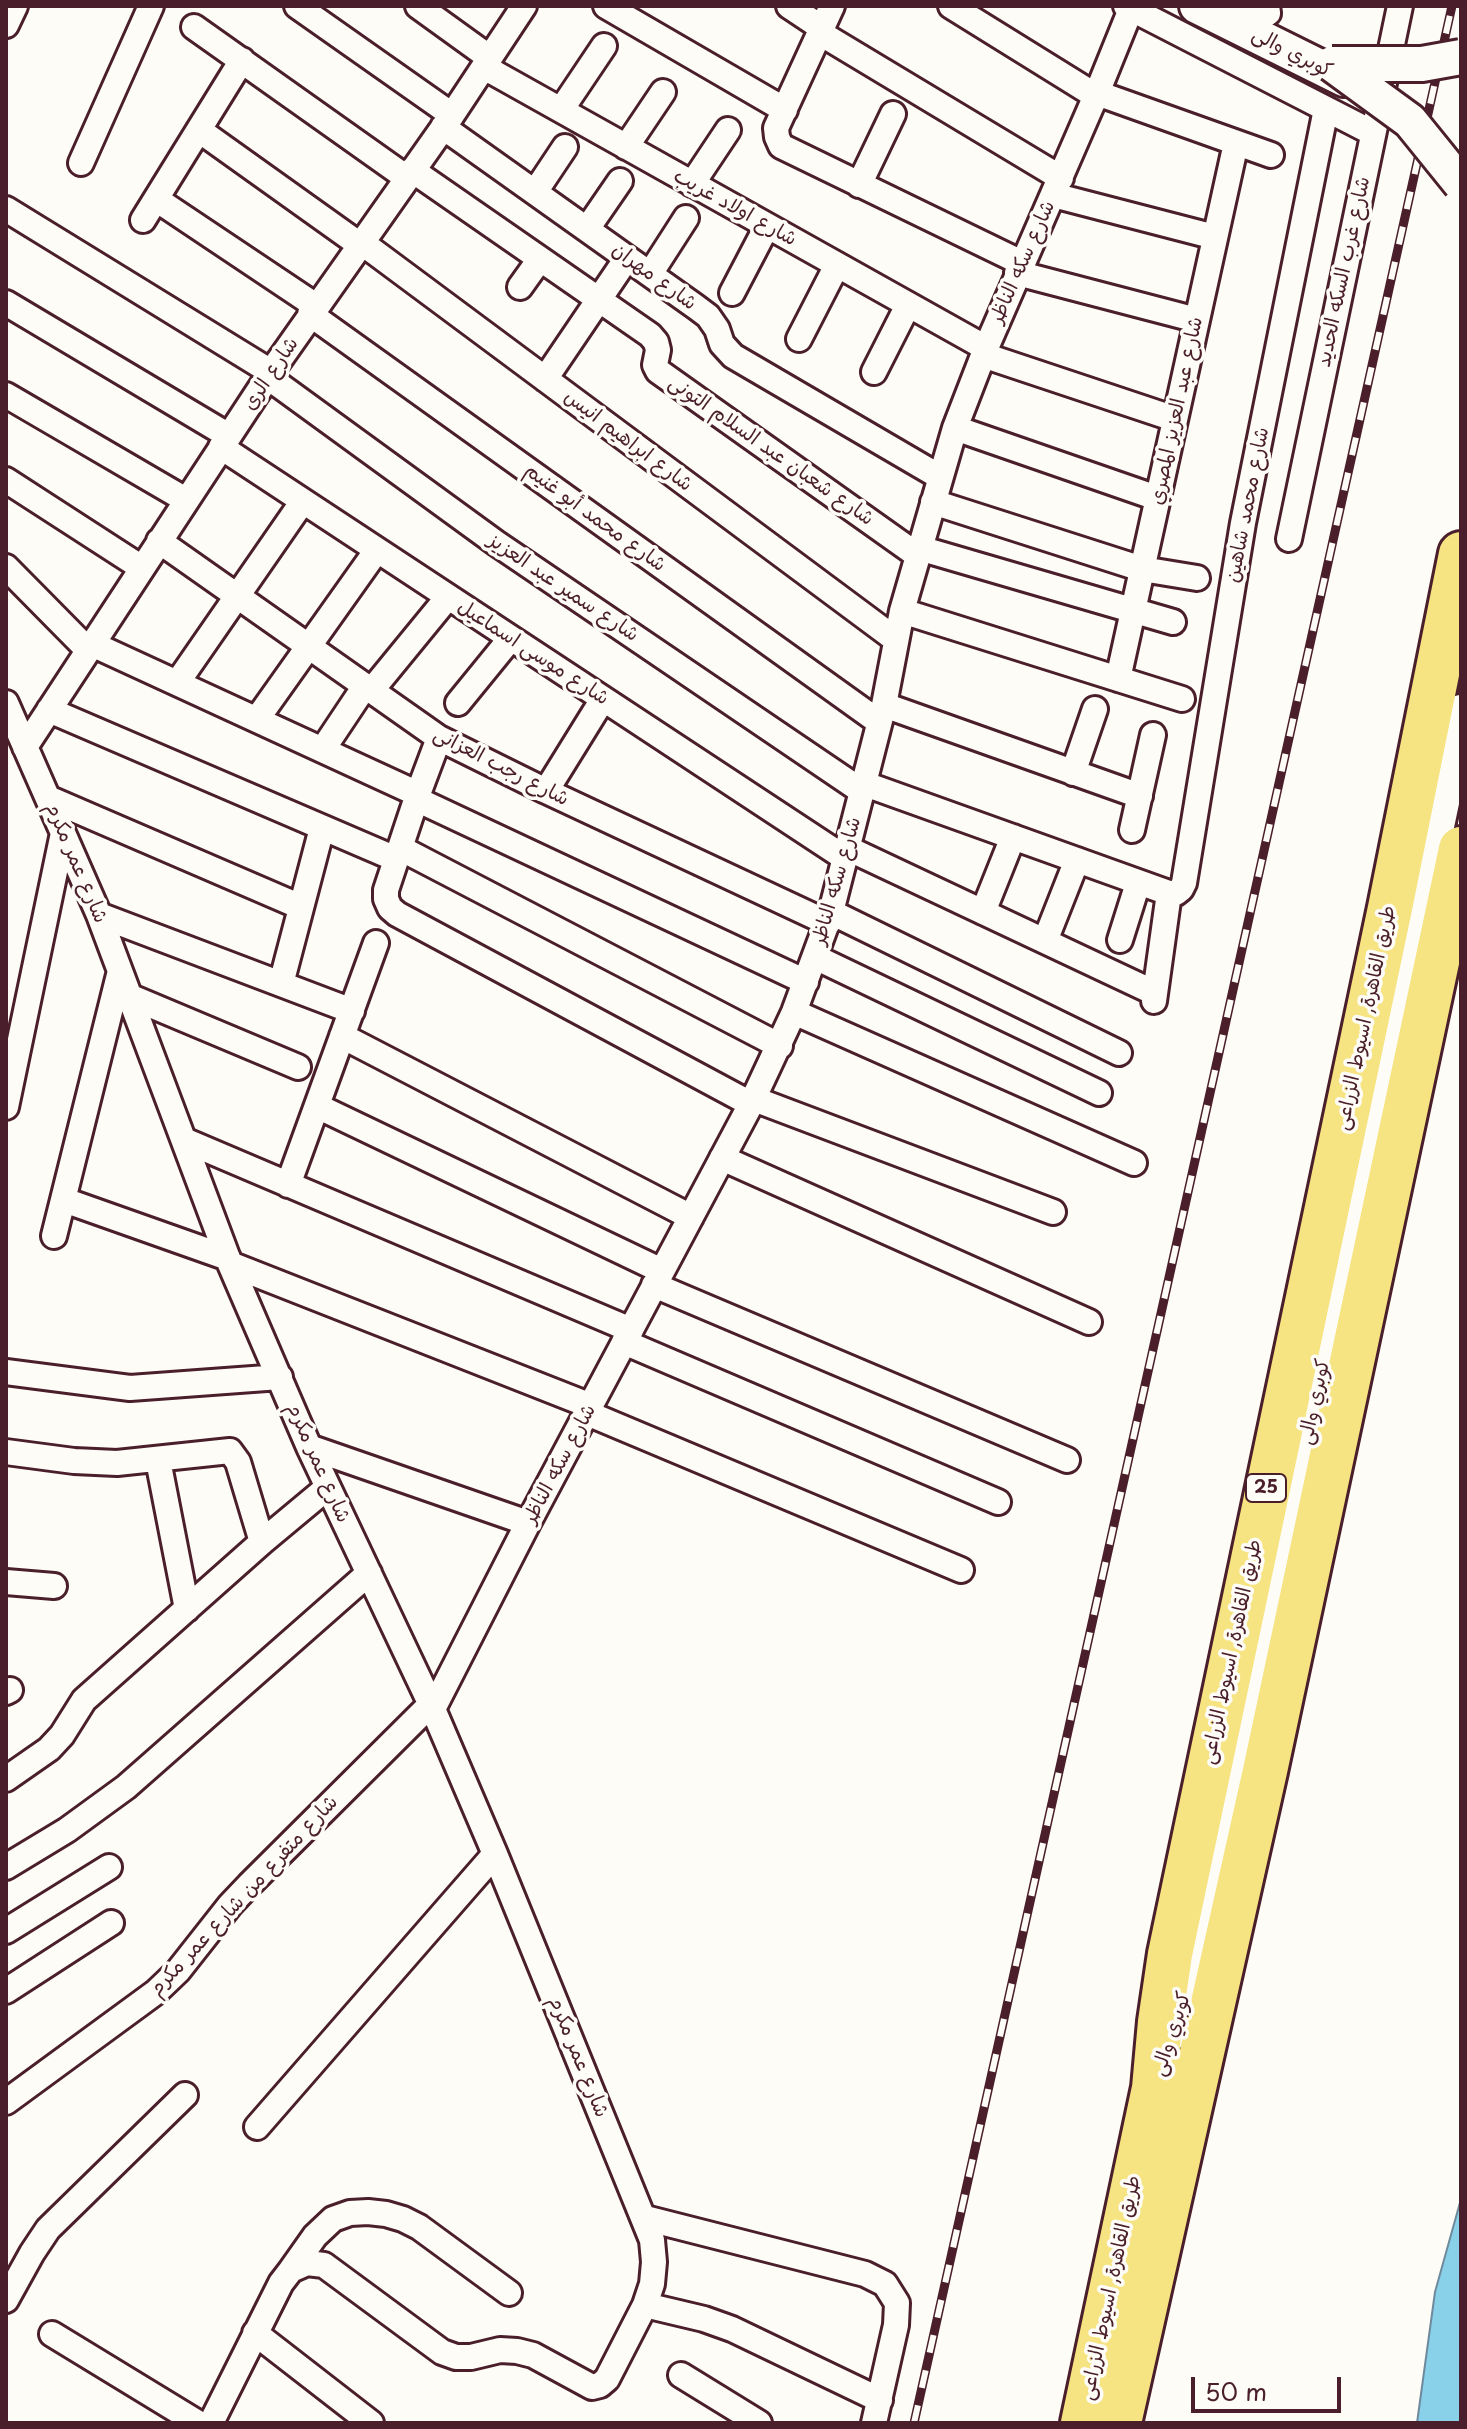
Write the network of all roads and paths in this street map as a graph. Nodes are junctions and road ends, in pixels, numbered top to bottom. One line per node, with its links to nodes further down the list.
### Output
1 (15, 6): 14 (street)
2 (151, 6): 36 (street)
3 (297, 6): 28 (street, شارع مهران)
4 (418, 6): 19 (street, شارع اولاد غريب)
5 (524, 6): 19 (street, شارع الرى)
6 (606, 6): 27 (street)
7 (789, 6): 13 (street)
8 (951, 6): 23 (street)
9 (1197, 6): 20 (main road, كوبري والى)
10 (1211, 6): 20 (main road, كوبري والى)
11 (1400, 6): 31 (street, شارع غرب السكه الحديد)
12 (1128, 7): 23 (street, شارع سكه الناظر); 24 (street)
13 (824, 22): 27 (street); 42 (street)
14 (6, 25)
15 (194, 27): 18 (street, شارع شعبان عبد السلام التونى)
16 (604, 46): 25 (street)
17 (1461, 57): 20 (main road, كوبري والى, bridge)
18 (242, 60): 29 (street); 37 (street, شارع شعبان عبد السلام التونى)
19 (487, 62): 25 (street, شارع اولاد غريب); 28 (street, شارع الرى)
20 (1338, 72): 21 (main road, كوبري والى); 40 (main road, كوبري والى, bridge); 45 (main road, كوبري والى)
21 (1461, 73)
22 (663, 92): 34 (street)
23 (1097, 95): 32 (street); 42 (street, شارع سكه الناظر)
24 (1326, 109): 31 (street); 130 (street, شارع محمد شاهين)
25 (561, 110): 34 (street, شارع اولاد غريب)
26 (893, 114): 41 (street)
27 (783, 115): 41 (street)
28 (448, 121): 37 (street, شارع الرى); 43 (street, شارع مهران)
29 (199, 130): 44 (street); 52 (street, شارع ابراهيم انيس)
30 (728, 130): 39 (street)
31 (1373, 133): 80 (street, شارع غرب السكه الحديد)
32 (1236, 143): 35 (street); 51 (street, شارع عبد العزيز المصري)
33 (565, 147): 43 (street)
34 (626, 147): 39 (street, شارع اولاد غريب)
35 (1271, 155)
36 (81, 163)
37 (410, 174): 52 (street, شارع الرى); 54 (street, شارع شعبان عبد السلام التونى)
38 (620, 181): 50 (street)
39 (692, 184): 49 (street, شارع اولاد غريب)
40 (1461, 184)
41 (859, 185): 56 (street)
42 (1057, 186): 51 (street); 56 (street, شارع سكه الناظر)
43 (535, 192): 50 (street, شارع مهران)
44 (156, 199): 48 (street); 63 (street, شارع محمد أبو غنيم)
45 (1461, 201)
46 (6, 209): 68 (street, شارع سمير عبد العزيز)
47 (686, 218): 57 (street)
48 (143, 220)
49 (767, 226): 55 (street, شارع اولاد غريب); 59 (street)
50 (587, 229): 53 (street, شارع مهران)
51 (1215, 237): 64 (street, شارع عبد العزيز المصري)
52 (360, 244): 63 (street, شارع الرى); 69 (street, شارع ابراهيم انيس)
53 (627, 258): 57 (street, شارع مهران); 60 (street)
54 (540, 259): 58 (street); 60 (street, شارع شعبان عبد السلام التونى)
55 (837, 265): 62 (street, شارع اولاد غريب); 65 (street)
56 (1020, 268): 64 (street); 66 (street, شارع سكه الناظر)
57 (650, 274): 74 (street, شارع مهران)
58 (520, 287)
59 (732, 293)
60 (599, 300): 69 (street); 83 (street, شارع شعبان عبد السلام التونى)
61 (6, 303): 73 (street, شارع موسى اسماعيل)
62 (908, 305): 66 (street, شارع اولاد غريب); 67 (street)
63 (313, 310): 68 (street, شارع الرى); 108 (street, شارع محمد أبو غنيم)
64 (1197, 320): 71 (street, شارع عبد العزيز المصري)
65 (799, 339)
66 (984, 352): 71 (street, شارع اولاد غريب); 72 (street, شارع سكه الناظر)
67 (874, 372)
68 (270, 375): 73 (street, شارع الرى); 115 (street, شارع سمير عبد العزيز)
69 (545, 379): 95 (street, شارع ابراهيم انيس)
70 (6, 395): 77 (street)
71 (1175, 419): 76 (street, شارع عبد العزيز المصري)
72 (955, 428): 74 (street, شارع سكه الناظر); 76 (street)
73 (225, 442): 77 (street, شارع الرى); 78 (street, شارع موسى اسماعيل)
74 (940, 477): 79 (street, شارع سكه الناظر)
75 (6, 480): 86 (street)
76 (1157, 498): 87 (street, شارع عبد العزيز المصري)
77 (186, 500): 81 (street, شارع الرى)
78 (303, 501): 82 (street, شارع موسى اسماعيل); 89 (street)
79 (933, 502): 83 (street, شارع سكه الناظر); 87 (street)
80 (1289, 539)
81 (159, 541): 86 (street, شارع الرى); 89 (street, شارع رجب العزانى)
82 (377, 550): 90 (street, شارع موسى اسماعيل); 97 (street)
83 (918, 552): 91 (street); 92 (street, شارع سكه الناظر)
84 (1461, 554): 190 (highway, طريق القاهرة, اسيوط الزراعى / 25)
85 (6, 567): 96 (street)
86 (142, 568): 96 (street, شارع الرى)
87 (1142, 569): 88 (street); 91 (street, شارع عبد العزيز المصري)
88 (1197, 578)
89 (237, 596): 97 (street, شارع رجب العزانى); 99 (street)
90 (448, 597): 94 (street, شارع موسى اسماعيل); 100 (street)
91 (1133, 610): 93 (street); 98 (street, شارع عبد العزيز المصري)
92 (902, 611): 95 (street, شارع سكه الناظر); 98 (street)
93 (1173, 622)
94 (511, 638): 101 (street, شارع موسى اسماعيل); 103 (street)
95 (895, 639): 108 (street, شارع سكه الناظر)
96 (90, 647): 99 (street); 106 (street, شارع الرى)
97 (308, 647): 100 (street, شارع رجب العزانى); 109 (street)
98 (1118, 679): 102 (street)
99 (177, 683): 109 (street)
100 (368, 688): 111 (street, شارع رجب العزانى); 113 (street)
101 (603, 699): 116 (street); 126 (street, شارع موسى اسماعيل)
102 (1182, 699)
103 (458, 703)
104 (7, 707): 112 (street, شارع عمر مكرم)
105 (1095, 709): 114 (street)
106 (49, 710): 112 (street, شارع الرى); 121 (street)
107 (1461, 712): 190 (main road, كوبري والى)
108 (882, 713): 114 (street, شارع محمد أبو غنيم); 115 (street, شارع سكه الناظر)
109 (257, 719): 113 (street)
110 (1153, 735): 118 (street)
111 (439, 738): 116 (street, شارع رجب العزانى); 119 (street)
112 (25, 747): 120 (street, شارع عمر مكرم)
113 (323, 749): 119 (street)
114 (1073, 773): 118 (street, شارع محمد أبو غنيم)
115 (864, 788): 124 (street, شارع سمير عبد العزيز); 126 (street, شارع سكه الناظر)
116 (546, 791): 134 (street, شارع رجب العزانى)
117 (1461, 795): 147 (main road)
118 (1140, 796): 122 (street)
119 (417, 797): 127 (street); 140 (street)
120 (48, 798): 123 (street, شارع عمر مكرم); 131 (street)
121 (322, 828): 127 (street); 131 (street)
122 (1132, 830)
123 (63, 833): 133 (street, شارع عمر مكرم); 153 (street)
124 (1013, 837): 128 (street, شارع سمير عبد العزيز); 132 (street)
125 (1461, 849): 147 (highway, طريق القاهرة, اسيوط الزراعى)
126 (846, 853): 132 (street, شارع موسى اسماعيل); 134 (street, شارع سكه الناظر)
127 (398, 854): 146 (street); 151 (street)
128 (1077, 860): 129 (street, شارع سمير عبد العزيز); 136 (street)
129 (1138, 883): 130 (street, شارع سمير عبد العزيز); 135 (street)
130 (1169, 893): 136 (street, شارع موسى اسماعيل)
131 (301, 907): 141 (street)
132 (983, 912): 136 (street, شارع موسى اسماعيل)
133 (99, 915): 139 (street, شارع عمر مكرم); 141 (street)
134 (830, 918): 138 (street, شارع سكه الناظر); 148 (street, شارع رجب العزانى)
135 (1120, 940)
136 (1045, 941)
137 (376, 943): 143 (street)
138 (815, 957): 140 (street, شارع سكه الناظر); 150 (street)
139 (120, 971): 142 (street, شارع عمر مكرم); 158 (street)
140 (806, 982): 144 (street, شارع سكه الناظر)
141 (281, 984): 143 (street)
142 (129, 996): 149 (street); 154 (street, شارع عمر مكرم)
143 (352, 1011): 145 (street)
144 (794, 1012): 146 (street, شارع سكه الناظر); 156 (street)
145 (342, 1036): 152 (street); 160 (street)
146 (780, 1046): 151 (street, شارع سكه الناظر)
147 (1419, 1049): 207 (highway, طريق القاهرة, اسيوط الزراعى)
148 (1119, 1053)
149 (298, 1067)
150 (1099, 1093)
151 (752, 1102): 155 (street, شارع سكه الناظر); 159 (street)
152 (317, 1106): 157 (street); 163 (street)
153 (6, 1107)
154 (184, 1140): 157 (street); 162 (street, شارع عمر مكرم)
155 (722, 1158): 160 (street, شارع سكه الناظر); 164 (street)
156 (1134, 1163)
157 (288, 1185): 165 (street)
158 (64, 1200): 161 (street); 162 (street)
159 (1053, 1212)
160 (691, 1217): 163 (street, شارع سكه الناظر)
161 (54, 1236)
162 (229, 1261): 167 (street, شارع عمر مكرم); 168 (street)
163 (658, 1278): 165 (street, شارع سكه الناظر); 172 (street)
164 (1089, 1322)
165 (627, 1336): 168 (street, شارع سكه الناظر); 174 (street)
166 (6, 1372): 167 (street)
167 (280, 1377): 169 (street, شارع عمر مكرم)
168 (589, 1410): 175 (street, شارع سكه الناظر); 177 (street)
169 (309, 1447): 173 (street, شارع عمر مكرم); 175 (street)
170 (6, 1452): 171 (street)
171 (158, 1460): 176 (street); 181 (street)
172 (1067, 1460)
173 (328, 1487): 176 (street); 178 (street, شارع عمر مكرم)
174 (998, 1502)
175 (528, 1523): 182 (street, شارع سكه الناظر)
176 (262, 1542): 181 (street)
177 (961, 1570)
178 (369, 1573): 182 (street, شارع عمر مكرم); 185 (street)
179 (6, 1582): 180 (street)
180 (54, 1586)
181 (187, 1609): 183 (street)
182 (432, 1706): 184 (street, شارع عمر مكرم); 192 (street, شارع متفرع من شارع عمر مكرم)
183 (6, 1779)
184 (495, 1854): 193 (street); 194 (street, شارع عمر مكرم)
185 (6, 1867)
186 (109, 1867): 188 (street)
187 (111, 1923): 189 (street)
188 (6, 1931)
189 (6, 1991)
190 (1154, 2088): 206 (highway, طريق القاهرة, اسيوط الزراعى / 25)
191 (185, 2095): 197 (street)
192 (6, 2102)
193 (257, 2127)
194 (645, 2218): 198 (street, شارع عمر مكرم); 202 (street)
195 (291, 2270): 196 (street); 198 (street, شارع عمر مكرم); 199 (street)
196 (509, 2293)
197 (6, 2300)
198 (645, 2305): 202 (street)
199 (255, 2333): 203 (street); 204 (street)
200 (52, 2334): 203 (street)
201 (681, 2375): 205 (street)
202 (877, 2411)
203 (210, 2422)
204 (371, 2423)
205 (759, 2423)
206 (1083, 2423)
207 (1119, 2423)

